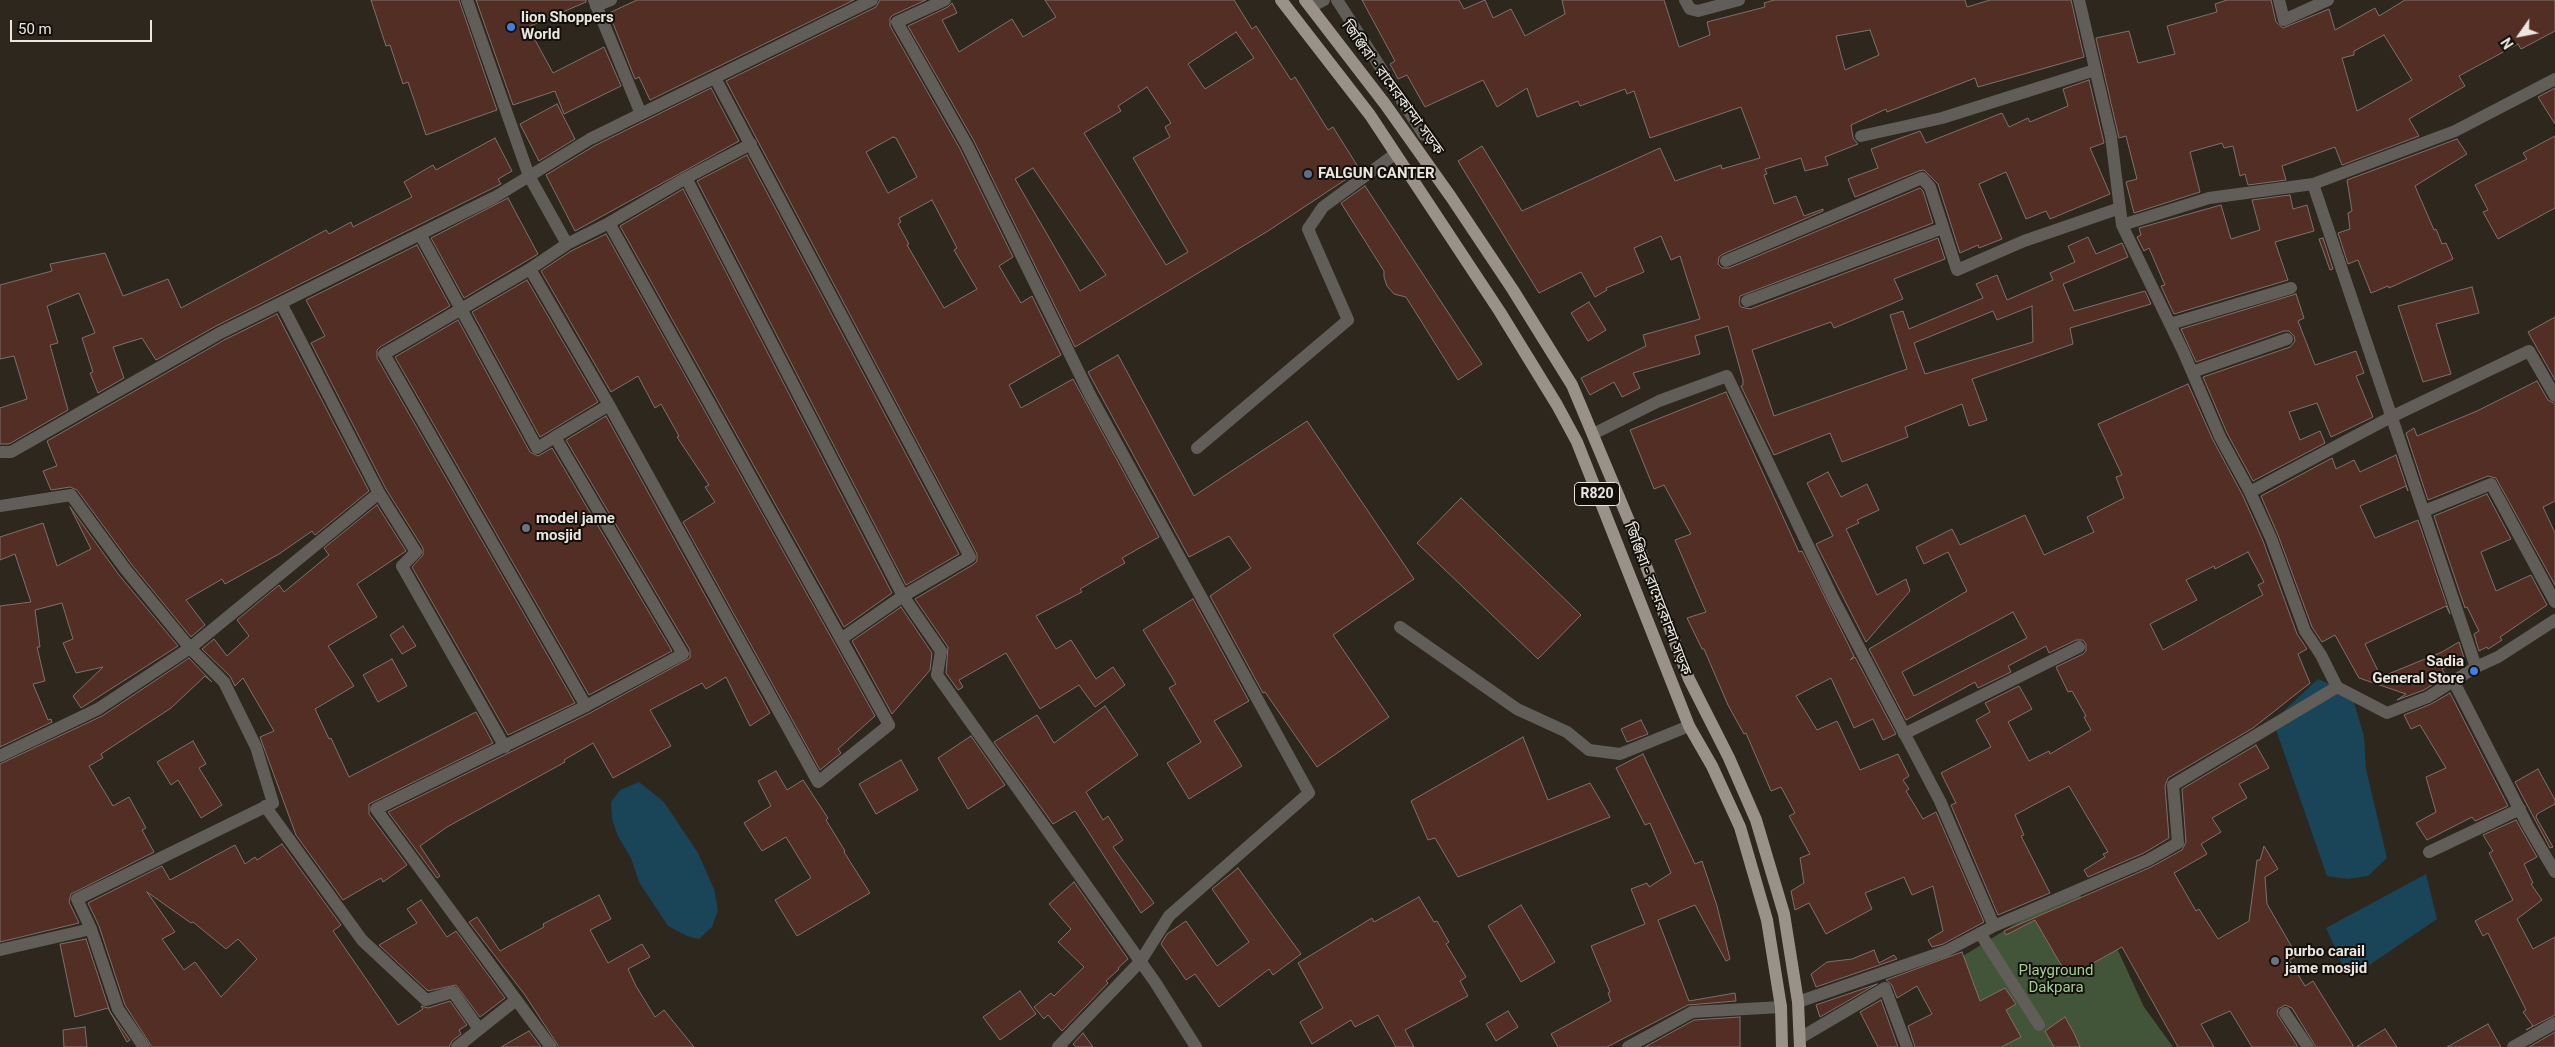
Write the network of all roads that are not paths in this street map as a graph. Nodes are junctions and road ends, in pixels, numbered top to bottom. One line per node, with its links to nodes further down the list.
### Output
1 (466, 0): 24 (street)
2 (611, 0): 13 (street)
3 (872, 0): 15 (street)
4 (945, 0): 78 (street)
5 (1281, 0): 23 (main road, জিঞ্জিরা - রামেরকান্দা সড়ক / R820)
6 (1324, 0): 14 (street)
7 (1337, 0): 20 (street)
8 (1685, 0): 9 (street)
9 (1739, 0)
10 (2079, 0): 16 (street)
11 (2279, 0): 12 (street)
12 (2328, 0)
13 (595, 3): 19 (street)
14 (1308, 3): 45 (main road, জিঞ্জিরা - রামেরকান্দা সড়ক / R820)
15 (851, 5): 17 (street)
16 (2094, 70): 21 (street); 27 (street)
17 (715, 78): 19 (street); 22 (street)
18 (2555, 79): 26 (street)
19 (641, 114): 24 (street)
20 (1424, 136)
21 (1861, 136)
22 (751, 144): 25 (street); 55 (street)
23 (1395, 154): 47 (street); 50 (main road, জিঞ্জিরা - রামেরকান্দা সড়ক / R820)
24 (529, 176): 31 (street); 32 (street)
25 (686, 178): 28 (street); 55 (street)
26 (2313, 184): 29 (street); 44 (street)
27 (2120, 208): 29 (street); 30 (street)
28 (609, 223): 32 (street); 59 (street)
29 (2122, 225): 39 (street)
30 (1943, 228): 33 (street); 36 (street)
31 (420, 234): 37 (street); 38 (street)
32 (568, 244): 34 (street)
33 (1726, 261)
34 (530, 269): 38 (street); 43 (street)
35 (2291, 288): 39 (street)
36 (1747, 301)
37 (280, 303): 48 (street); 52 (street)
38 (462, 308): 46 (street); 65 (street)
39 (2170, 324): 41 (street)
40 (2287, 339): 41 (street)
41 (2192, 372): 51 (street)
42 (2555, 396): 44 (street)
43 (609, 404): 46 (street); 59 (street)
44 (2391, 417): 51 (street); 54 (street)
45 (1593, 434): 49 (main road, জিঞ্জিরা - রামেরকান্দা সড়ক / R820); 67 (street)
46 (555, 437): 65 (street)
47 (1197, 448)
48 (0, 452)
49 (1614, 487): 50 (main road); 80 (main road, জিঞ্জিরা - রামেরকান্দা সড়ক / R820)
50 (1597, 492): 66 (main road, জিঞ্জিরা - রামেরকান্দা সড়ক / R820)
51 (2250, 492): 64 (street)
52 (379, 493): 61 (street); 68 (street)
53 (0, 506): 61 (street)
54 (2424, 511): 56 (street); 62 (street)
55 (903, 596): 59 (street); 78 (street)
56 (2555, 602)
57 (2555, 620): 62 (street)
58 (1400, 627): 66 (street)
59 (841, 639)
60 (2079, 647): 67 (street)
61 (190, 648): 69 (street); 70 (street)
62 (2476, 667): 63 (street)
63 (2454, 682): 64 (street); 71 (street)
64 (2337, 687): 74 (street)
65 (586, 706): 68 (street)
66 (1689, 726): 81 (main road, জিঞ্জিরা - রামেরকান্দা সড়ক / R820)
67 (1904, 734): 74 (street)
68 (505, 747): 79 (street)
69 (0, 756)
70 (265, 806): 75 (street); 85 (street)
71 (2520, 809): 72 (street); 73 (street)
72 (2429, 852)
73 (2555, 872)
74 (1994, 926): 76 (street)
75 (91, 929): 77 (street); 87 (street)
76 (1980, 933): 80 (street); 84 (street)
77 (0, 950)
78 (1140, 962): 90 (street); 91 (street)
79 (516, 1000): 85 (street); 89 (street)
80 (1798, 1002): 86 (main road, জিঞ্জিরা - রামেরকান্দা সড়ক / R820)
81 (1781, 1006): 92 (street); 93 (main road, জিঞ্জিরা - রামেরকান্দা সড়ক / R820)
82 (2286, 1013): 95 (street)
83 (2555, 1023): 96 (street)
84 (2039, 1025)
85 (479, 1030): 88 (street)
86 (1800, 1043): 94 (street)
87 (144, 1047)
88 (457, 1047)
89 (551, 1047)
90 (1058, 1047)
91 (1196, 1047)
92 (1628, 1047)
93 (1782, 1047)
94 (1907, 1047)
95 (2308, 1047)
96 (2513, 1047)

